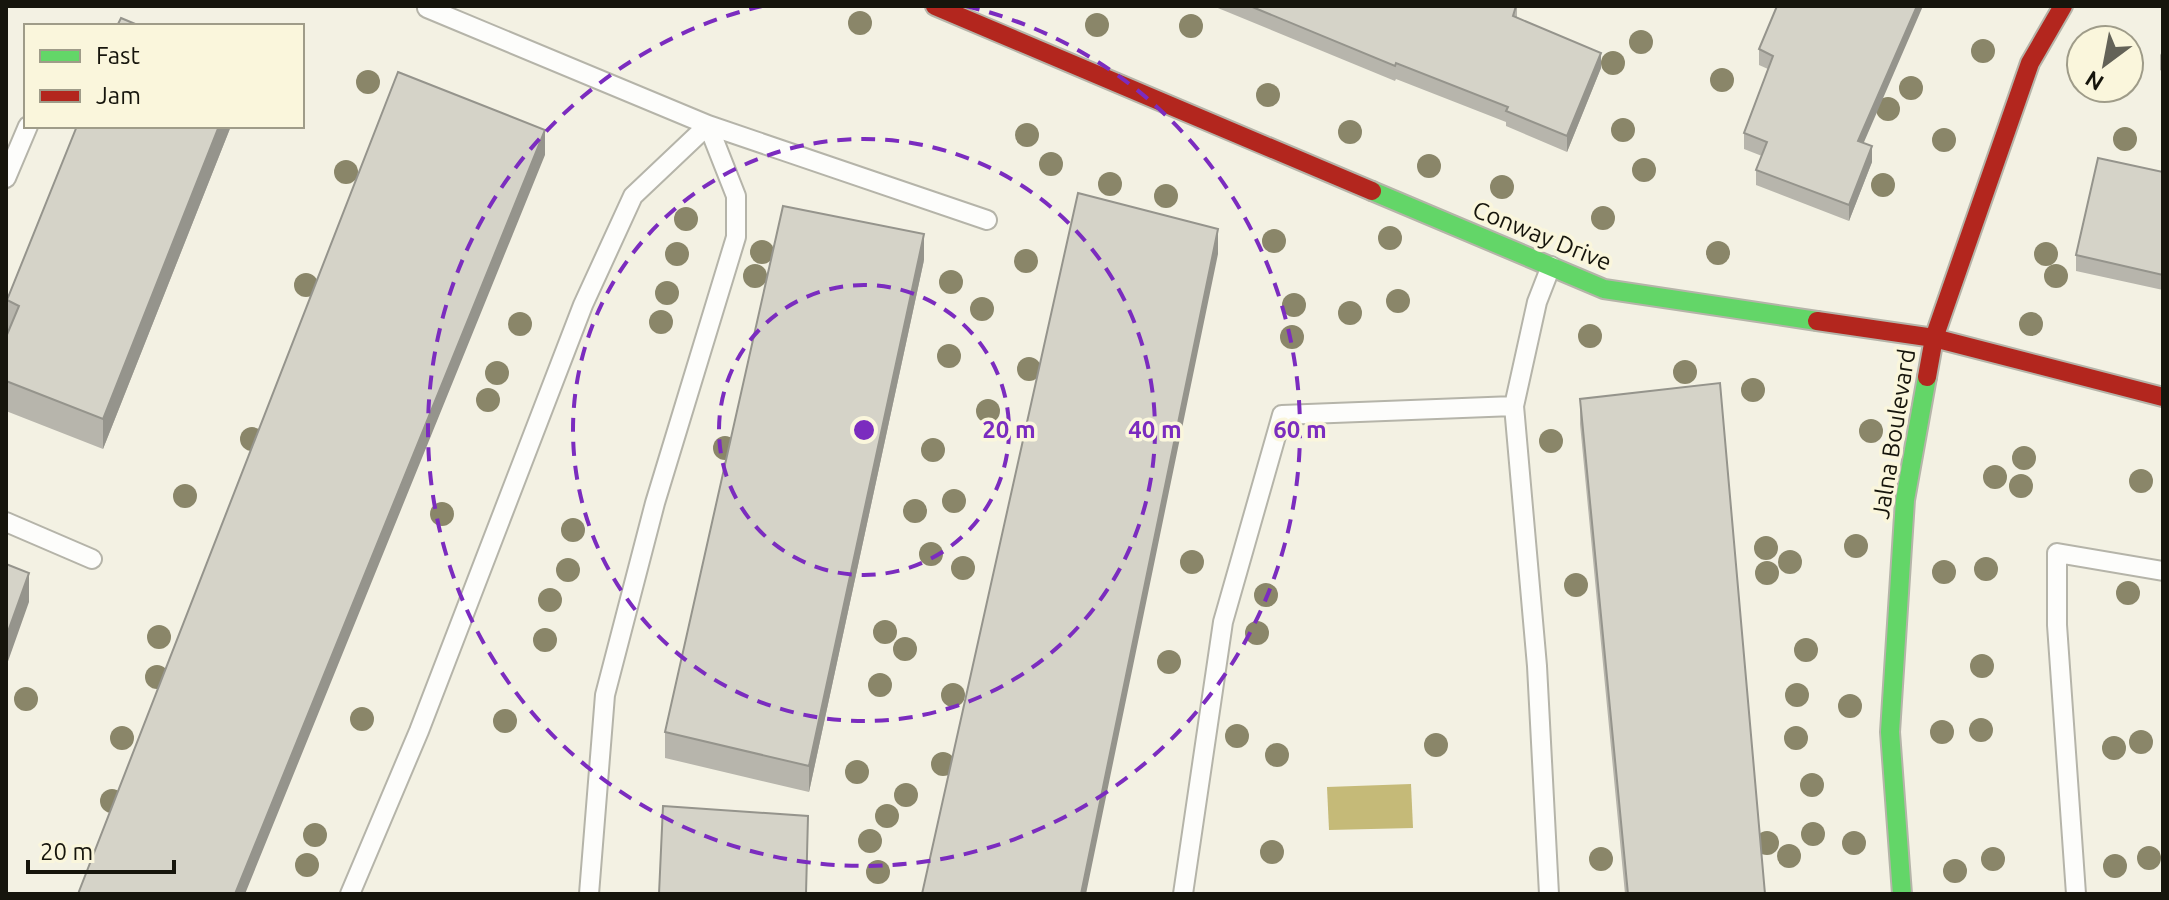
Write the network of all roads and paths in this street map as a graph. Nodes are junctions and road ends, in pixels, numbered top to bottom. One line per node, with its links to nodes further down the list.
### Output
1 (935, 6): 8 (street, Conway Drive)
2 (2063, 6): 9 (street, Jalna Boulevard)
3 (427, 8): 4 (lane)
4 (708, 125): 7 (lane); 15 (lane); 16 (lane)
5 (27, 128): 6 (lane)
6 (6, 178)
7 (987, 220)
8 (1551, 266): 9 (street, Conway Drive); 11 (lane)
9 (1934, 338): 10 (street, Conway Drive); 19 (street, Jalna Boulevard)
10 (2163, 397)
11 (1514, 406): 17 (lane); 18 (lane)
12 (6, 522): 13 (lane)
13 (92, 559)
14 (2163, 571): 20 (lane)
15 (350, 894)
16 (589, 894)
17 (1183, 894)
18 (1549, 894)
19 (1902, 894)
20 (2076, 894)

